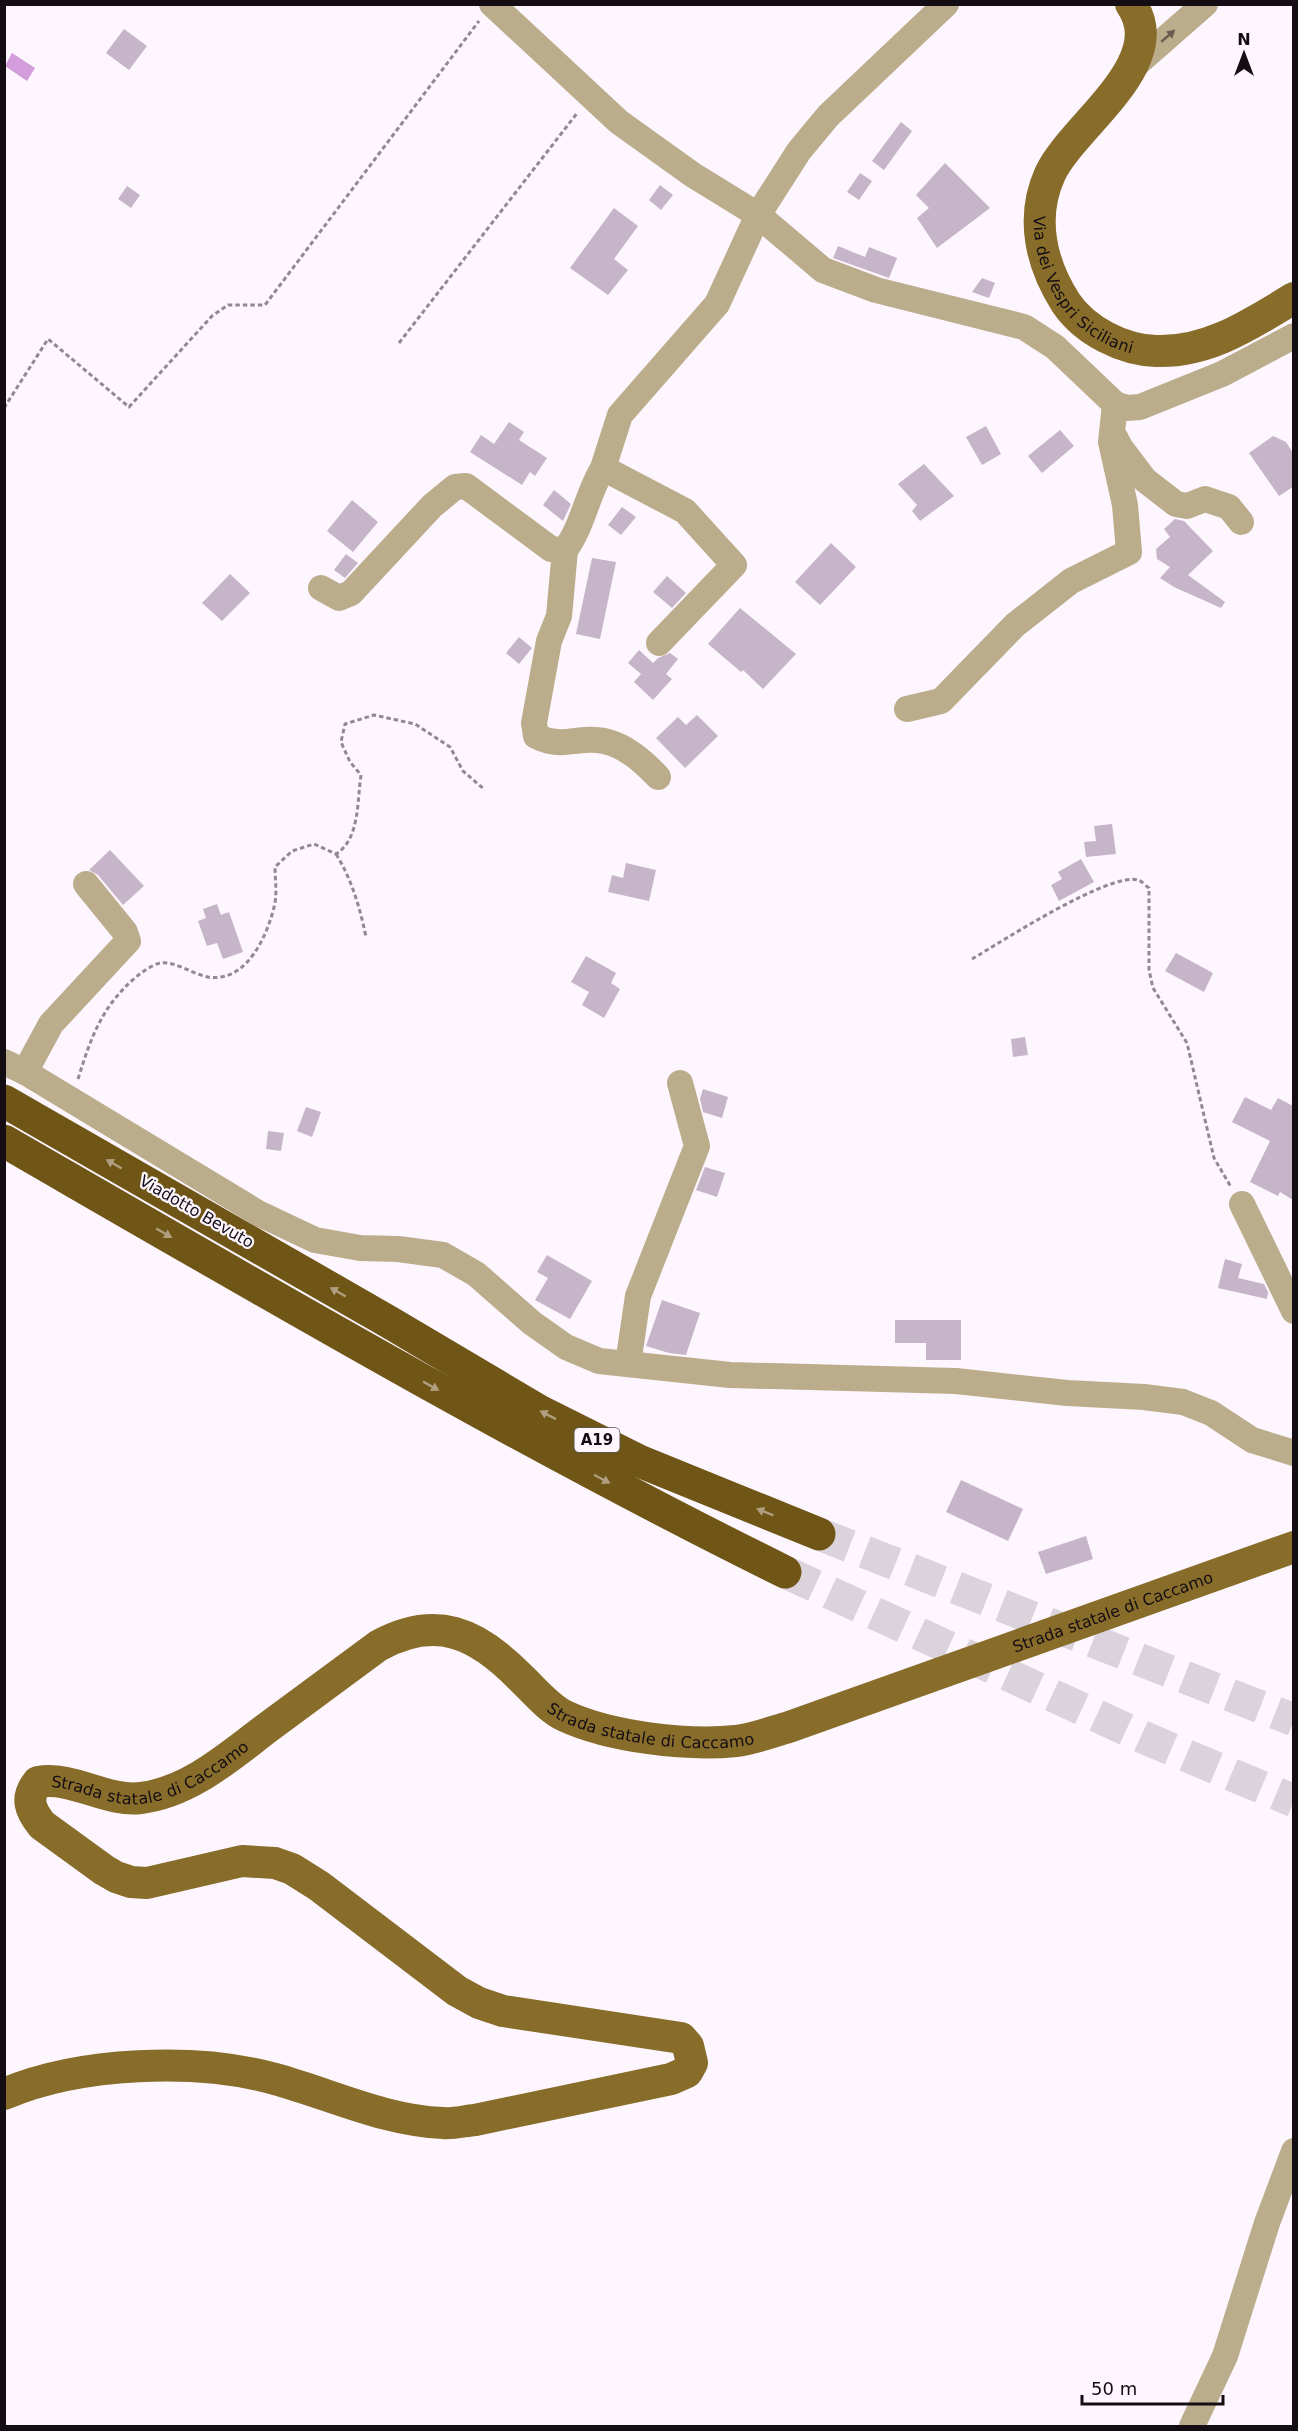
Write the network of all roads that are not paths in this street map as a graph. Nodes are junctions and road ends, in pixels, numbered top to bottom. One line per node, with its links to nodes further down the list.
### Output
1 (946, 4): 6 (street)
2 (1131, 4): 5 (main road, Via dei Vespri Siciliani)
3 (1205, 4): 5 (street, one-way to 3)
4 (489, 8): 6 (street)
5 (1132, 68): 7 (main road, Via dei Vespri Siciliani)
6 (758, 215): 9 (street); 11 (street)
7 (1293, 298)
8 (1293, 336): 9 (street)
9 (1115, 404): 10 (street)
10 (1113, 430): 12 (street); 16 (street)
11 (603, 468): 13 (street); 15 (street)
12 (1241, 522)
13 (565, 550): 14 (street); 17 (street)
14 (321, 588)
15 (659, 643)
16 (907, 709)
17 (658, 777)
18 (86, 884): 19 (street)
19 (15, 1067): 25 (street)
20 (680, 1083): 25 (street)
21 (4, 1101): 27 (highway, Viadotto Bevuto / A19, one-way to 21)
22 (4, 1141): 29 (highway, A19, one-way to 29)
23 (1242, 1204): 24 (street)
24 (1293, 1311)
25 (628, 1364): 26 (street)
26 (1293, 1454)
27 (819, 1534)
28 (1293, 1547): 30 (main road, Strada statale di Caccamo)
29 (785, 1572)
30 (4, 2094)
31 (1293, 2151): 32 (street)
32 (1192, 2427)

